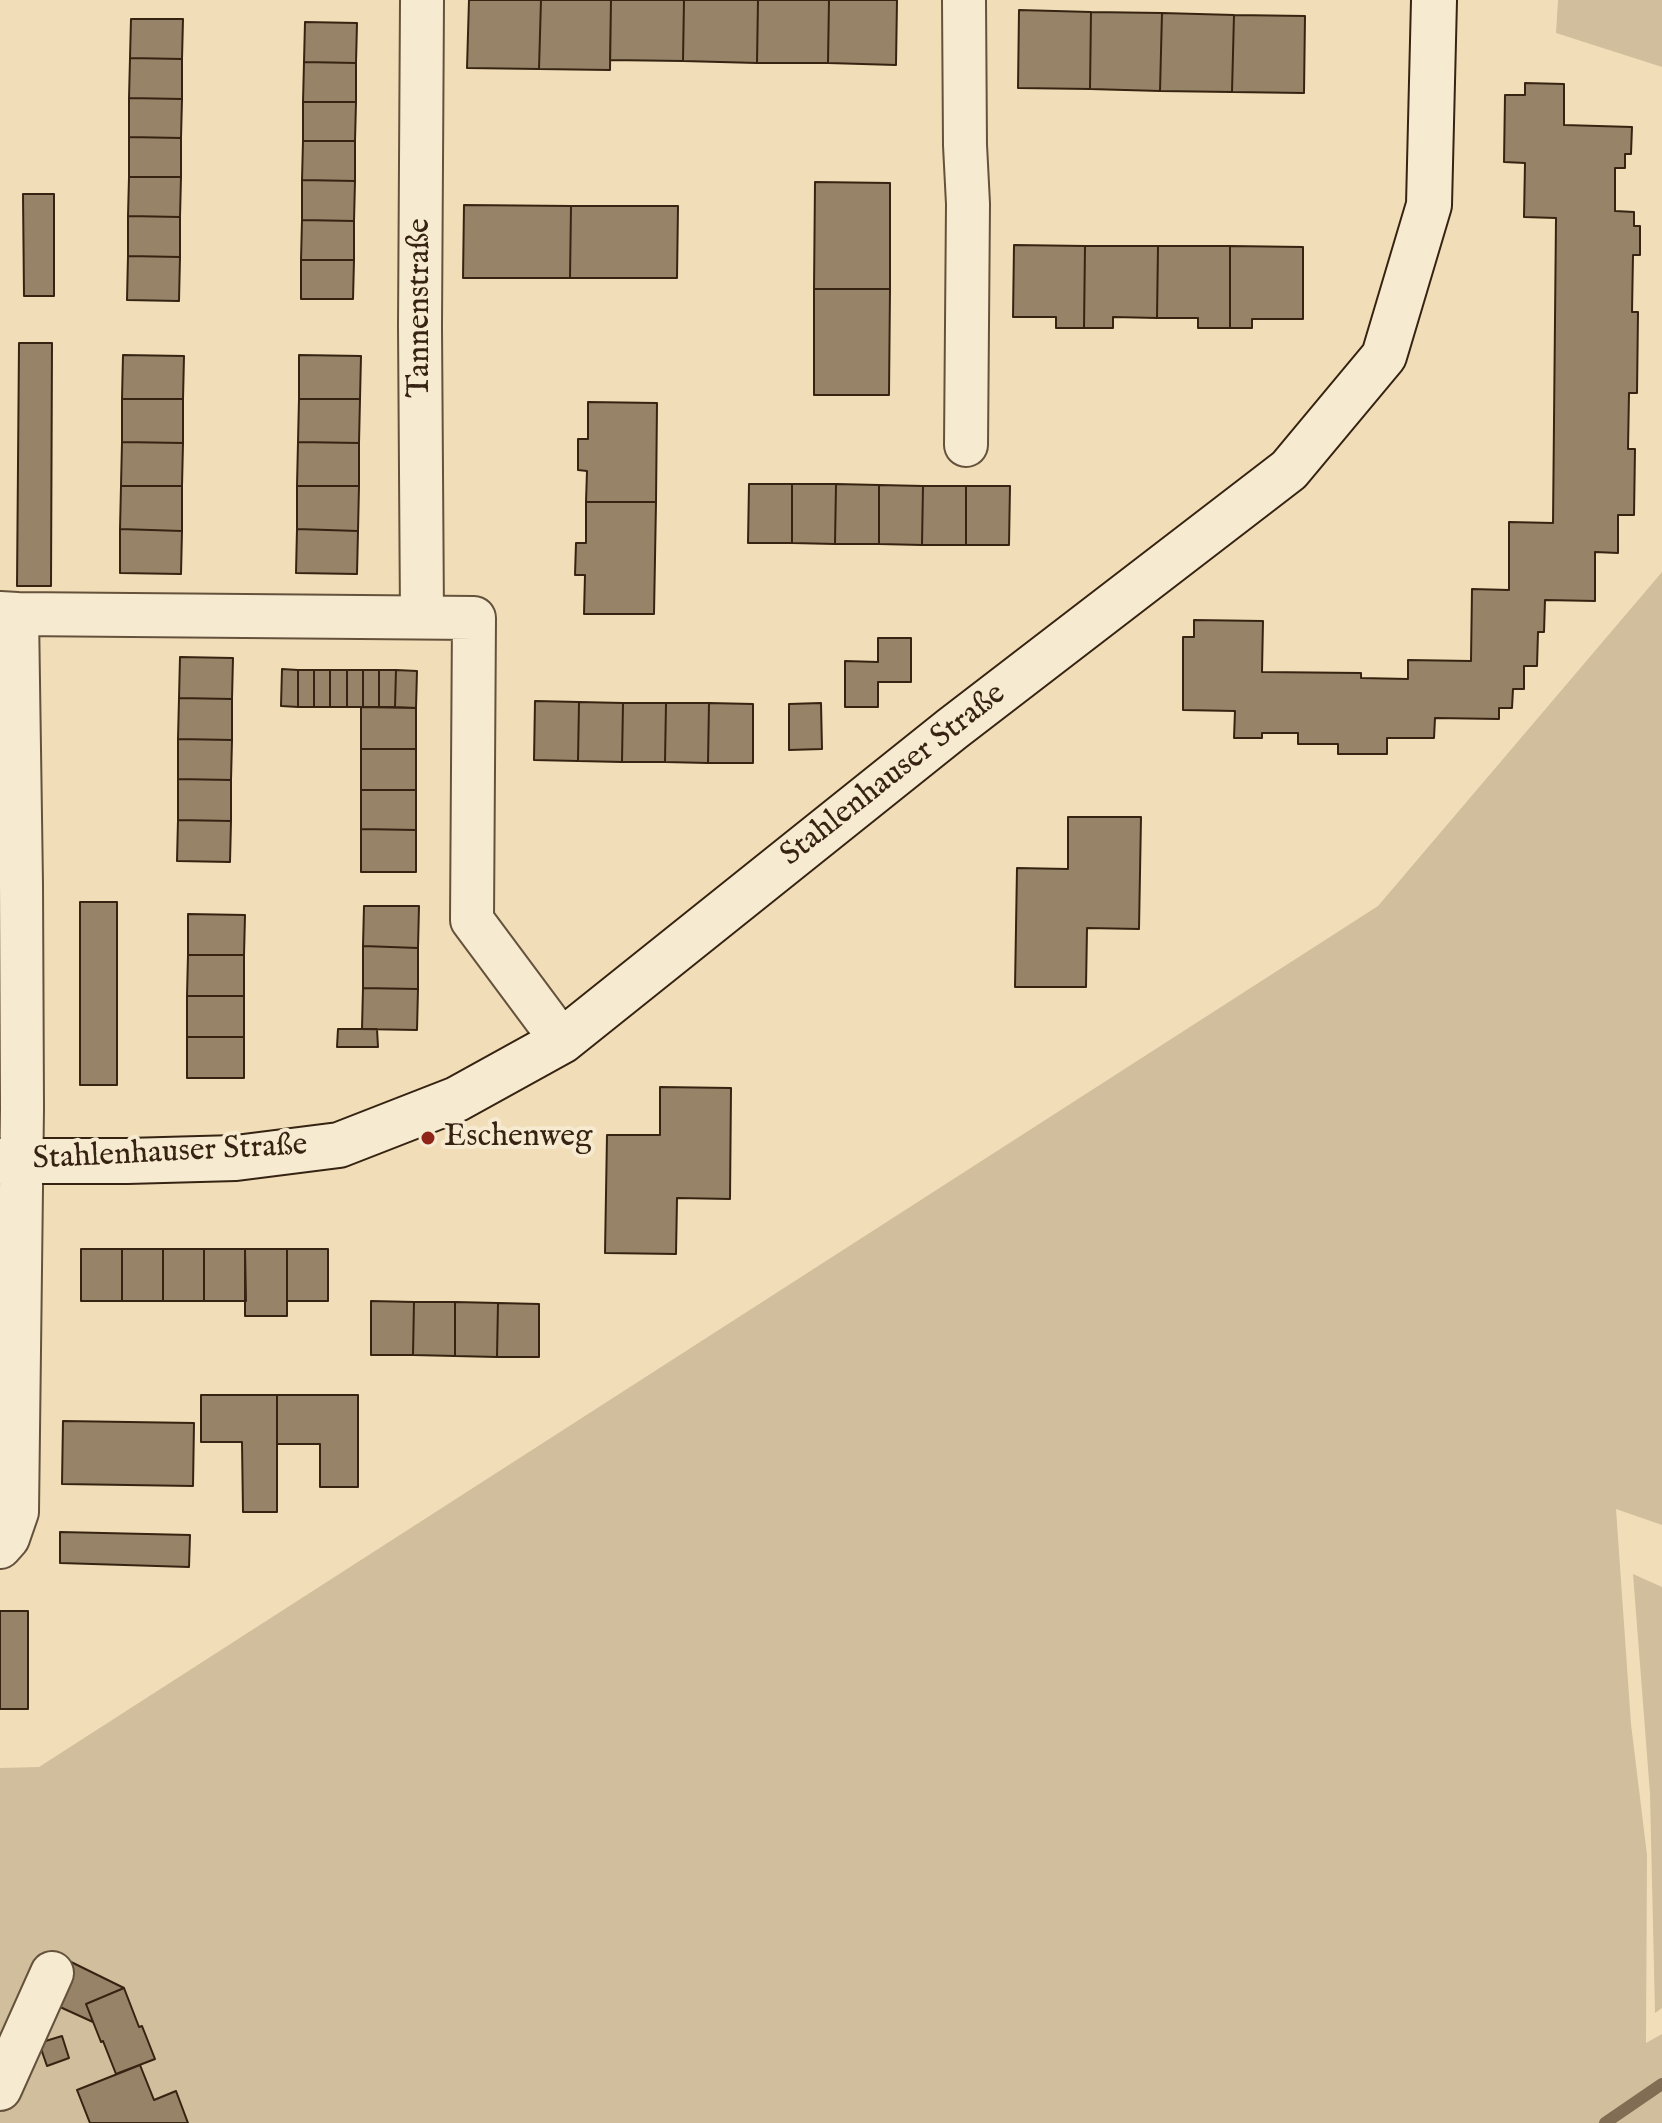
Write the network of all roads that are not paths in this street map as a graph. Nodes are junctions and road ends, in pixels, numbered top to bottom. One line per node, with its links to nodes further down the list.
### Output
1 (422, 0): 6 (street, Tannenstraße)
2 (964, 0): 4 (street)
3 (1434, 0): 8 (street, Stahlenhauser Straße)
4 (966, 445)
5 (8, 614): 6 (street); 7 (street)
6 (422, 617): 8 (street)
7 (10, 754): 9 (street)
8 (562, 1041): 9 (street, Stahlenhauser Straße)
9 (10, 1161): 10 (street)
10 (0, 1547)
11 (52, 1973): 12 (street)
12 (0, 2089)

